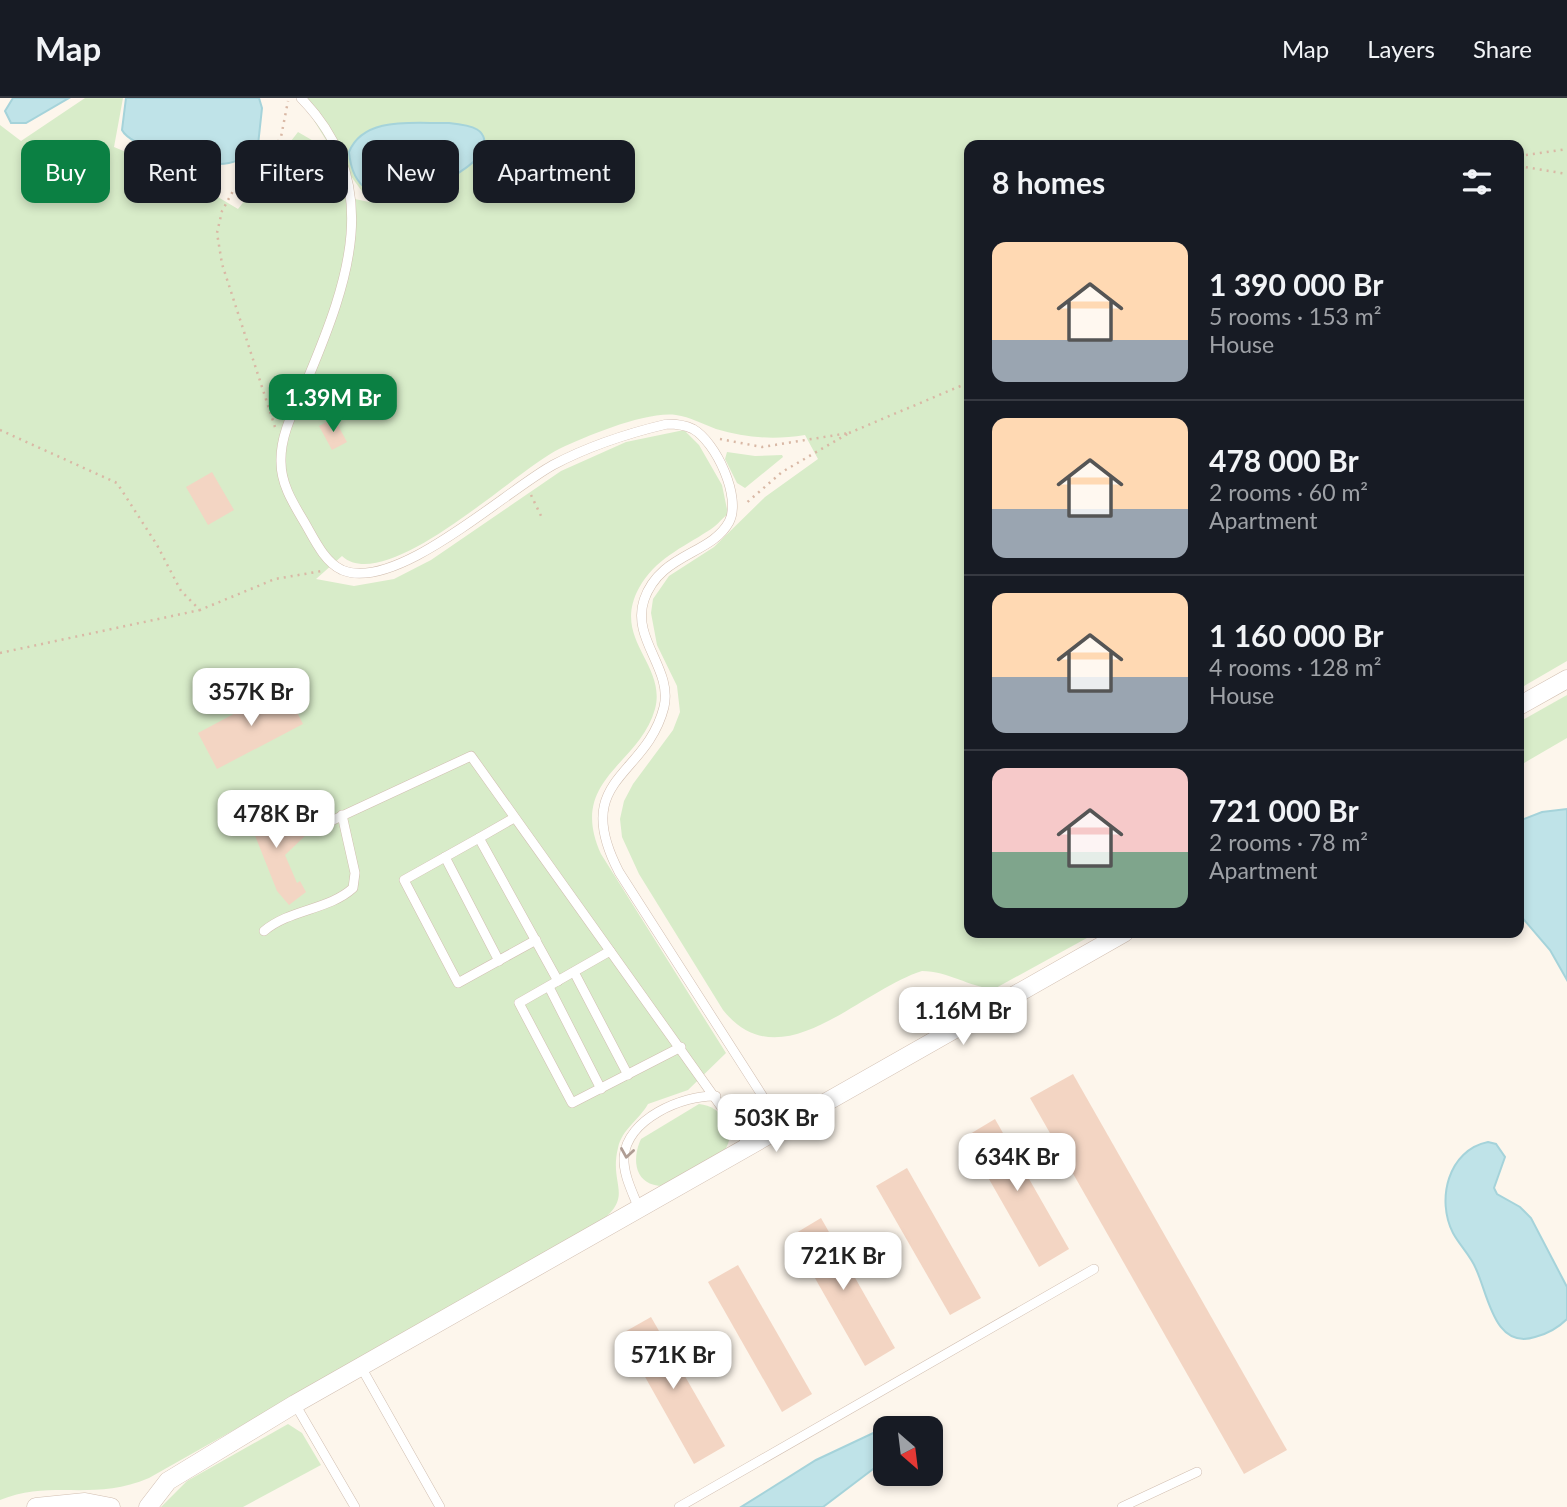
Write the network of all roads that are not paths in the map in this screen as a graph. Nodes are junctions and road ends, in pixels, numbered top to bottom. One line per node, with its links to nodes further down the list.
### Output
1 (301, 98): 21 (lane)
2 (1567, 679): 3 (street)
3 (1524, 703)
4 (342, 815): 5 (lane); 6 (lane); 9 (lane)
5 (514, 818): 7 (lane); 12 (lane)
6 (316, 828)
7 (479, 838): 8 (lane); 11 (lane)
8 (445, 857): 13 (lane); 13 (lane)
9 (264, 931)
10 (1115, 938): 21 (street)
11 (536, 940): 13 (lane); 15 (lane)
12 (610, 951): 14 (lane); 17 (lane)
13 (499, 961)
14 (574, 972): 15 (lane); 18 (lane)
15 (558, 981): 16 (lane)
16 (549, 987): 19 (lane); 19 (lane)
17 (681, 1047): 18 (lane); 20 (lane)
18 (628, 1075): 19 (lane)
19 (601, 1089)
20 (716, 1096): 22 (lane); 23 (lane, one-way to 23)
21 (783, 1128): 22 (street)
22 (750, 1147): 23 (street)
23 (639, 1209): 25 (street)
24 (1094, 1269): 33 (lane)
25 (360, 1367): 26 (street); 32 (lane)
26 (295, 1404): 30 (street); 31 (lane)
27 (1197, 1472): 34 (lane)
28 (36, 1507): 29 (street)
29 (111, 1507)
30 (148, 1507)
31 (355, 1507)
32 (440, 1507)
33 (679, 1507)
34 (1122, 1507)

